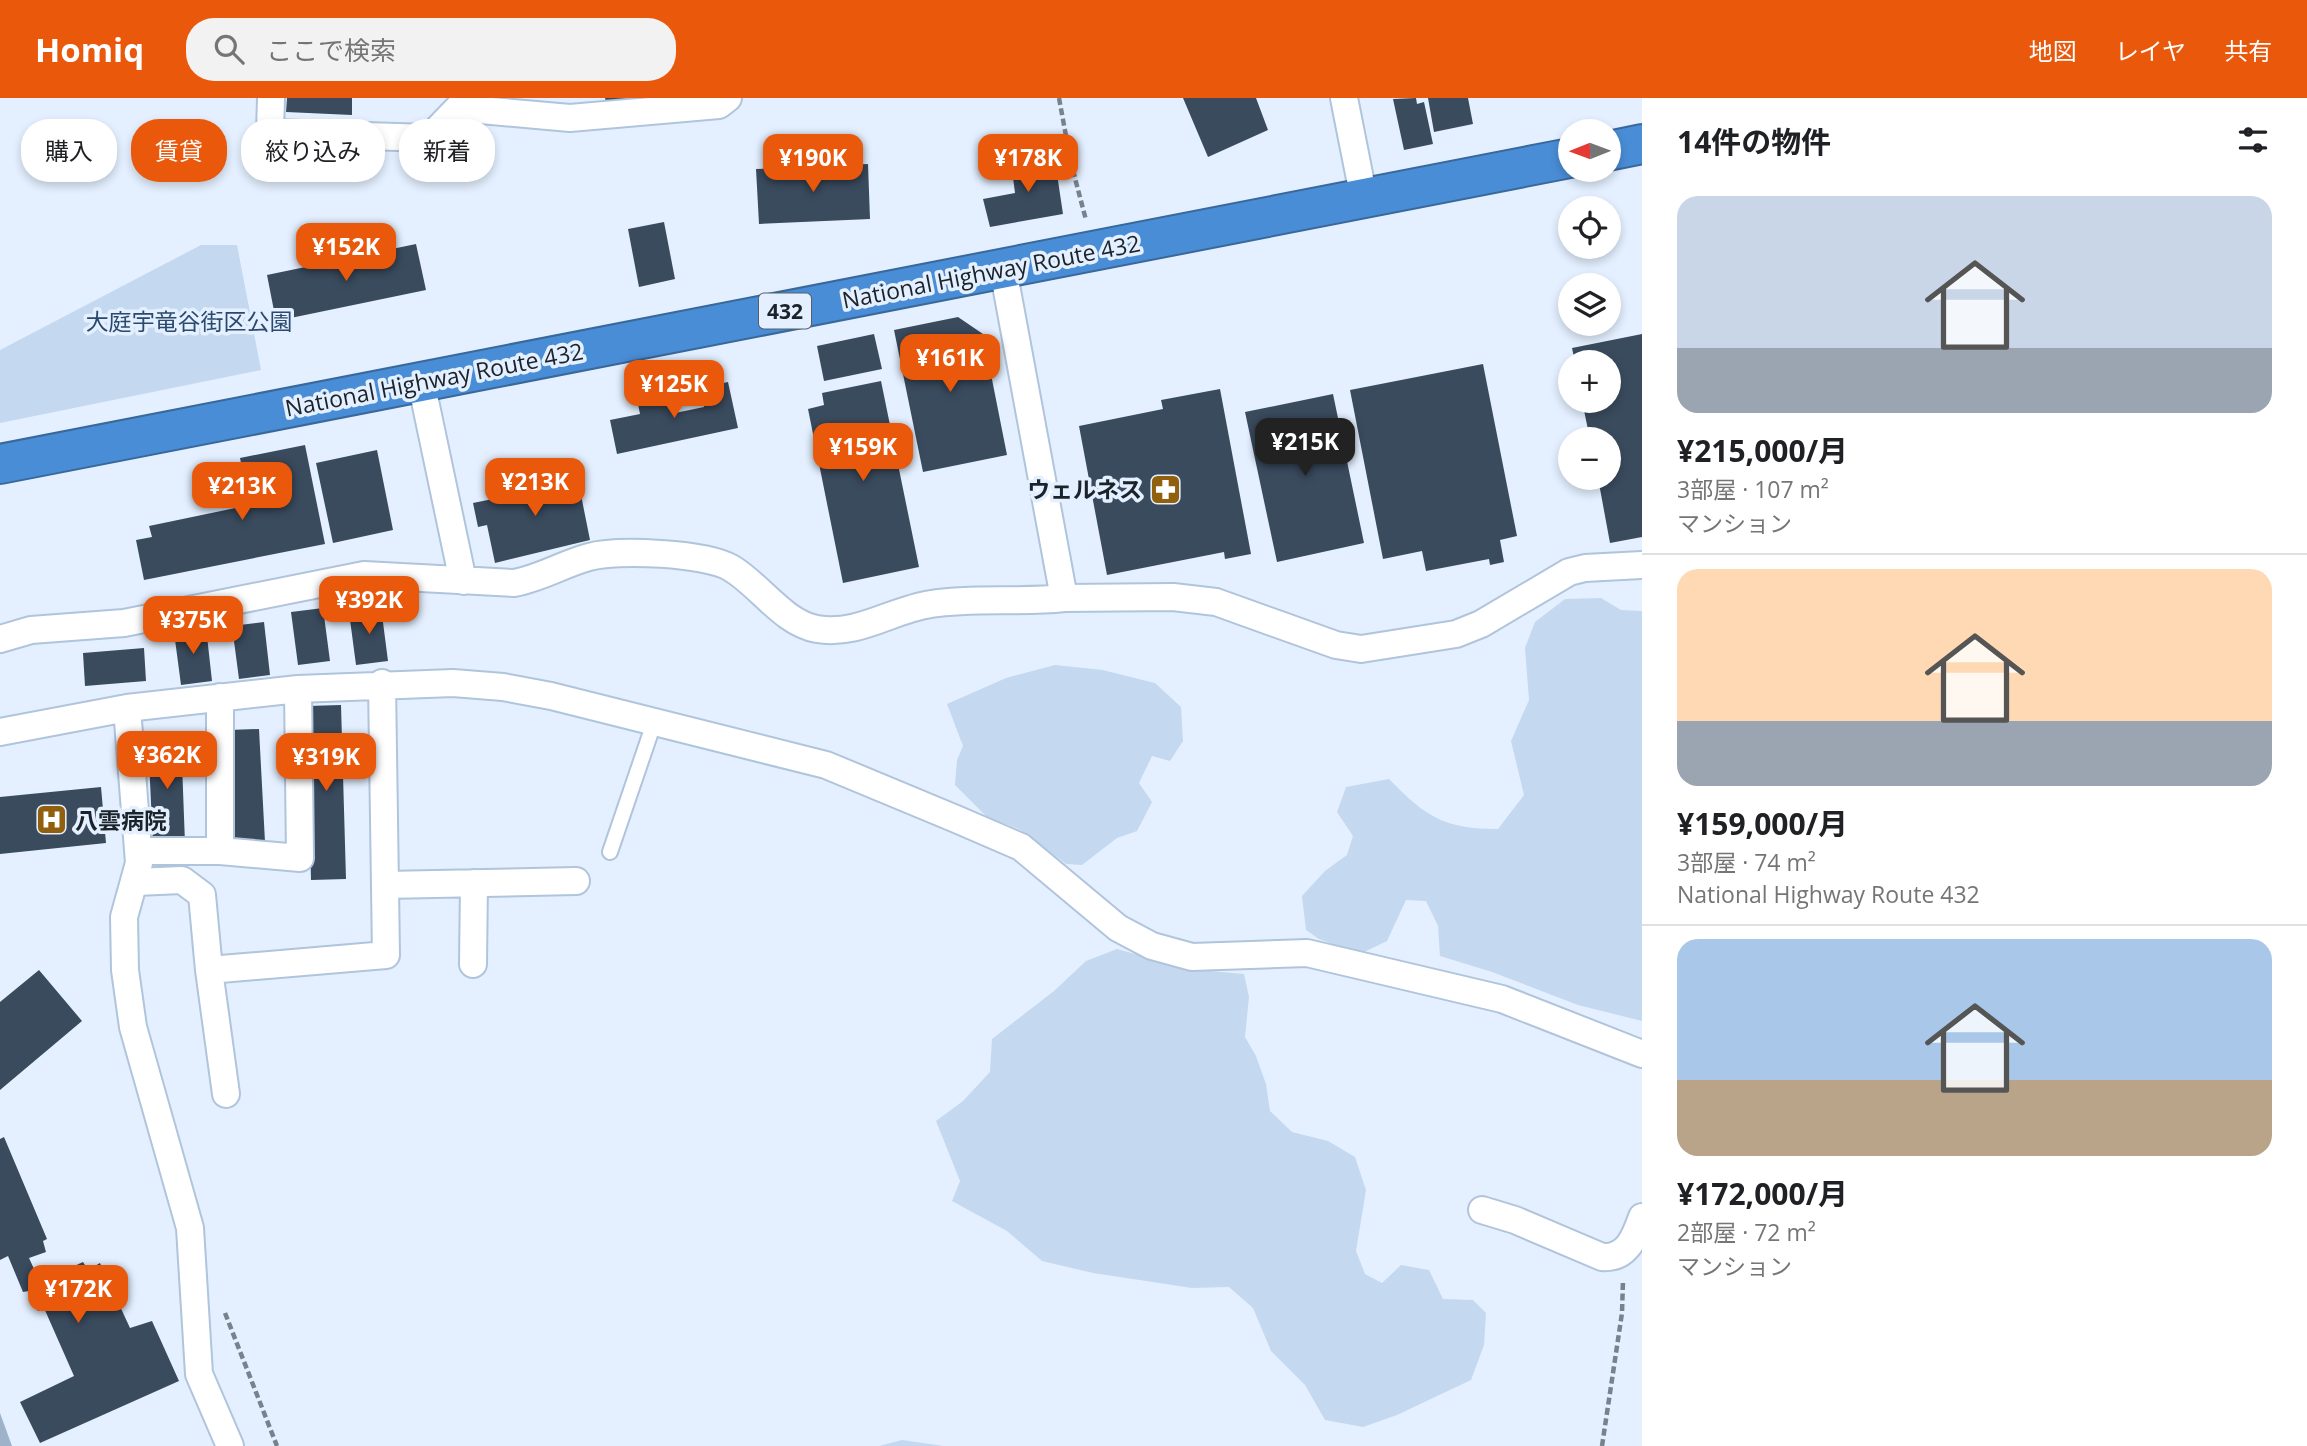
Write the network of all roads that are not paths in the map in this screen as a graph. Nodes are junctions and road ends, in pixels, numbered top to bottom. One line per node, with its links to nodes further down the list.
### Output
1 (271, 98): 2 (street)
2 (728, 98)
3 (1344, 98): 7 (street)
4 (1642, 144): 5 (highway)
5 (1621, 148)
6 (1558, 160): 7 (highway, National Highway Route 432 / 432)
7 (1364, 199): 8 (highway, National Highway Route 432 / 432)
8 (1003, 269): 9 (highway, National Highway Route 432 / 432); 13 (street)
9 (421, 382): 10 (highway, National Highway Route 432 / 432); 12 (street)
10 (0, 464)
11 (1642, 565): 13 (street)
12 (463, 581): 13 (street); 14 (street)
13 (1064, 598)
14 (0, 639)
15 (382, 683): 16 (street); 19 (street); 27 (street)
16 (298, 689): 17 (street); 22 (street)
17 (220, 697): 18 (street); 22 (street)
18 (127, 708): 20 (street); 21 (street)
19 (655, 720): 23 (lane); 30 (street)
20 (0, 732)
21 (138, 851): 22 (street); 25 (street)
22 (220, 851)
23 (610, 852)
24 (576, 881): 26 (street)
25 (136, 882): 29 (street); 34 (street)
26 (474, 883): 27 (street); 28 (street)
27 (385, 885): 29 (street)
28 (473, 964)
29 (209, 970): 31 (street)
30 (1642, 1054)
31 (226, 1094)
32 (1482, 1210): 33 (street)
33 (1642, 1217)
34 (230, 1446)

